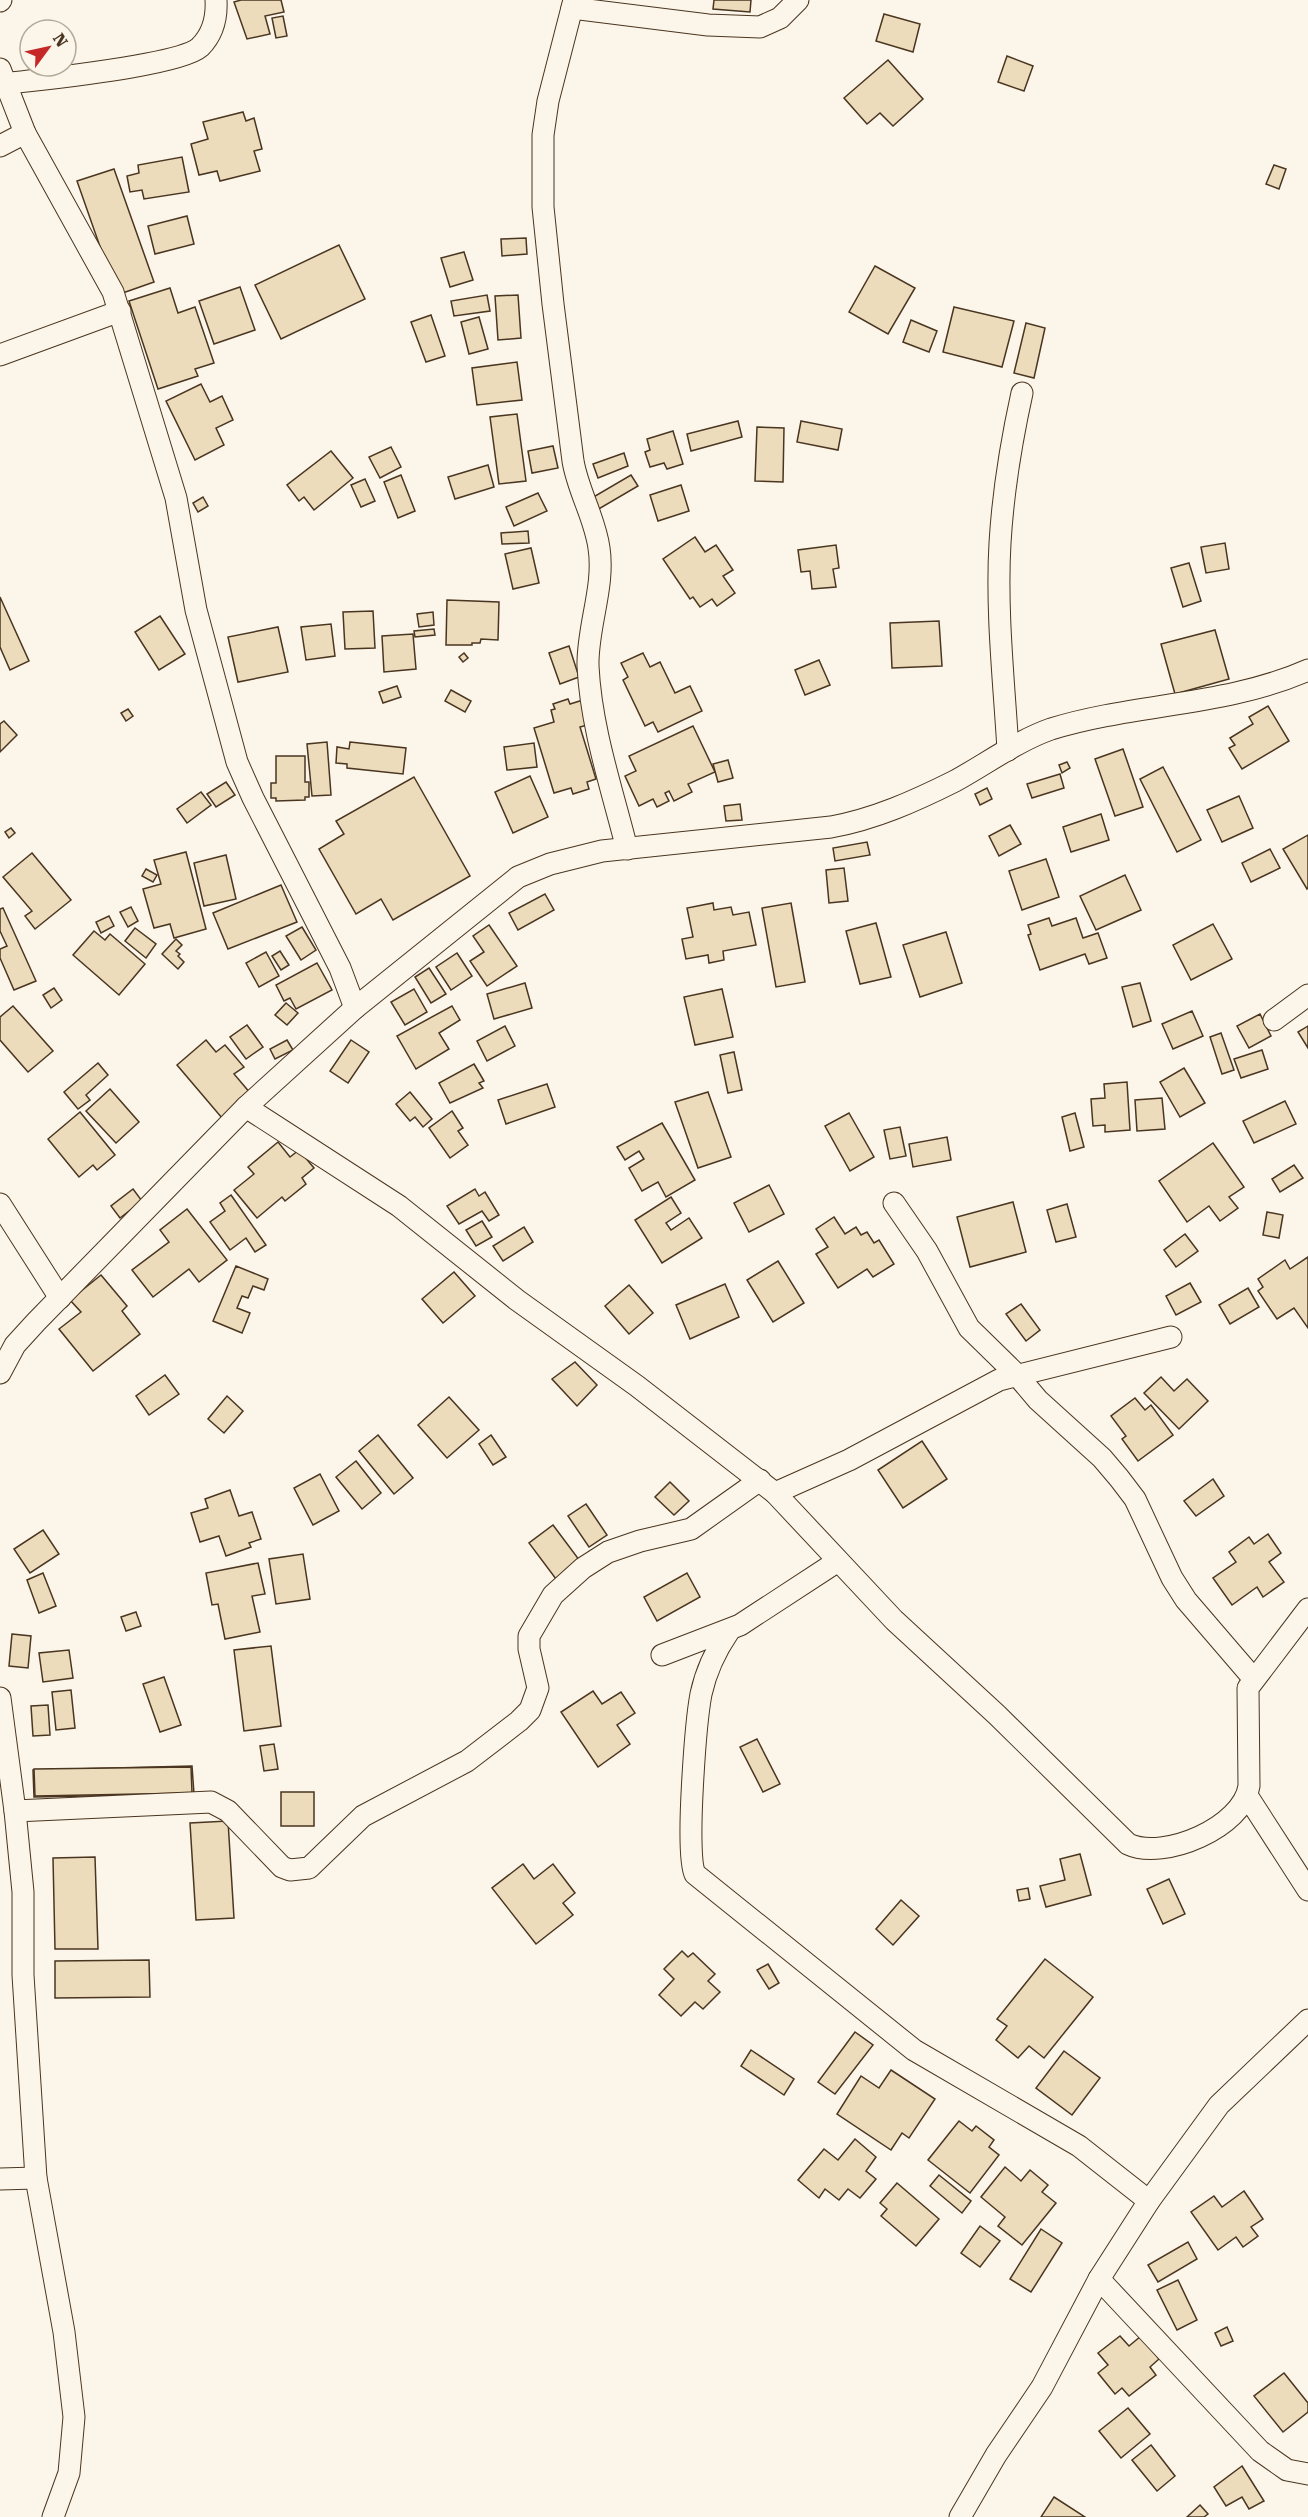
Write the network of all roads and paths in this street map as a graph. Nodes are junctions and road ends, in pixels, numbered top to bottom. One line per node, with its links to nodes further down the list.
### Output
1 (216, 0): 4 (street)
2 (798, 0): 3 (street)
3 (573, 4): 12 (street)
4 (2, 76): 5 (street)
5 (25, 133): 6 (street); 7 (street)
6 (0, 146)
7 (120, 311): 8 (street); 14 (street)
8 (0, 355)
9 (1022, 393): 11 (street)
10 (1308, 670): 11 (street)
11 (1008, 750): 12 (street)
12 (627, 849): 14 (street)
13 (1308, 995): 15 (street)
14 (355, 1008): 16 (street)
15 (1274, 1020)
16 (246, 1107): 19 (street); 24 (street)
17 (894, 1203): 23 (street)
18 (0, 1204): 19 (street)
19 (60, 1298): 21 (street)
20 (1170, 1337): 23 (street)
21 (8, 1348): 22 (street)
22 (0, 1373)
23 (1016, 1374): 24 (street); 29 (street)
24 (768, 1486): 25 (street); 32 (street)
25 (838, 1561): 27 (street); 31 (street)
26 (1308, 1609): 29 (street)
27 (729, 1630): 28 (street); 37 (street)
28 (662, 1655)
29 (1253, 1678): 31 (street)
30 (0, 1698): 32 (street)
31 (1248, 1797): 33 (street)
32 (10, 1801): 35 (street)
33 (1308, 1890)
34 (1308, 2020): 37 (street)
35 (36, 2178): 36 (street); 40 (street)
36 (0, 2179)
37 (1149, 2201): 38 (street)
38 (1099, 2279): 39 (street); 41 (street)
39 (1308, 2474)
40 (53, 2517)
41 (960, 2517)

